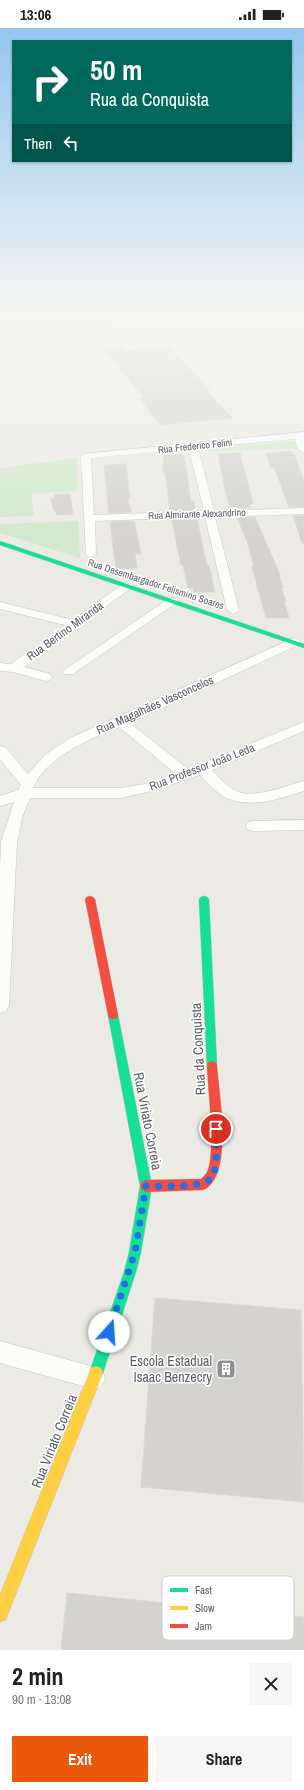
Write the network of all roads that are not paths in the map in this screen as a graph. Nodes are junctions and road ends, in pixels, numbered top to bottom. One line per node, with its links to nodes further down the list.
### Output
1 (301, 435): 2 (street, Rua Frederico Felini); 3 (street)
2 (193, 447): 5 (street); 6 (street, Rua Frederico Felini)
3 (304, 450)
4 (304, 511): 5 (street, Rua Almirante Alexandrino)
5 (208, 514): 6 (street, Rua Almirante Alexandrino); 12 (street)
6 (90, 518): 8 (street)
7 (0, 543): 9 (street, Rua Desembargador Felismino Soares)
8 (91, 555)
9 (127, 586): 10 (street, Rua Desembargador Felismino Soares); 13 (street, Rua Bertino Miranda)
10 (172, 601): 14 (street, Rua Desembargador Felismino Soares); 17 (street)
11 (0, 605): 13 (street)
12 (233, 610)
13 (75, 624): 16 (street, Rua Bertino Miranda)
14 (299, 644): 19 (street, Rua Magalhães Vasconcelos)
15 (0, 668): 16 (street, Rua Bertino Miranda)
16 (14, 668): 18 (street)
17 (69, 671)
18 (46, 678)
19 (121, 722): 24 (street); 26 (street, Rua Magalhães Vasconcelos)
20 (304, 726): 23 (street, Rua Professor João Leda)
21 (0, 746): 22 (street)
22 (0, 750): 26 (street)
23 (202, 769): 24 (street, Rua Professor João Leda); 25 (street)
24 (186, 775): 26 (street, Rua Professor João Leda)
25 (304, 786)
26 (27, 789): 27 (street); 32 (street, Rua Magalhães Vasconcelos)
27 (0, 801)
28 (304, 825): 29 (street)
29 (253, 826)
30 (204, 899): 33 (street, Rua da Conquista)
31 (90, 900): 33 (street, Rua Viriato Correia)
32 (0, 1006)
33 (146, 1186): 35 (street, Rua Viriato Correia)
34 (0, 1352): 35 (street)
35 (94, 1378): 36 (street, Rua Viriato Correia)
36 (0, 1614)

